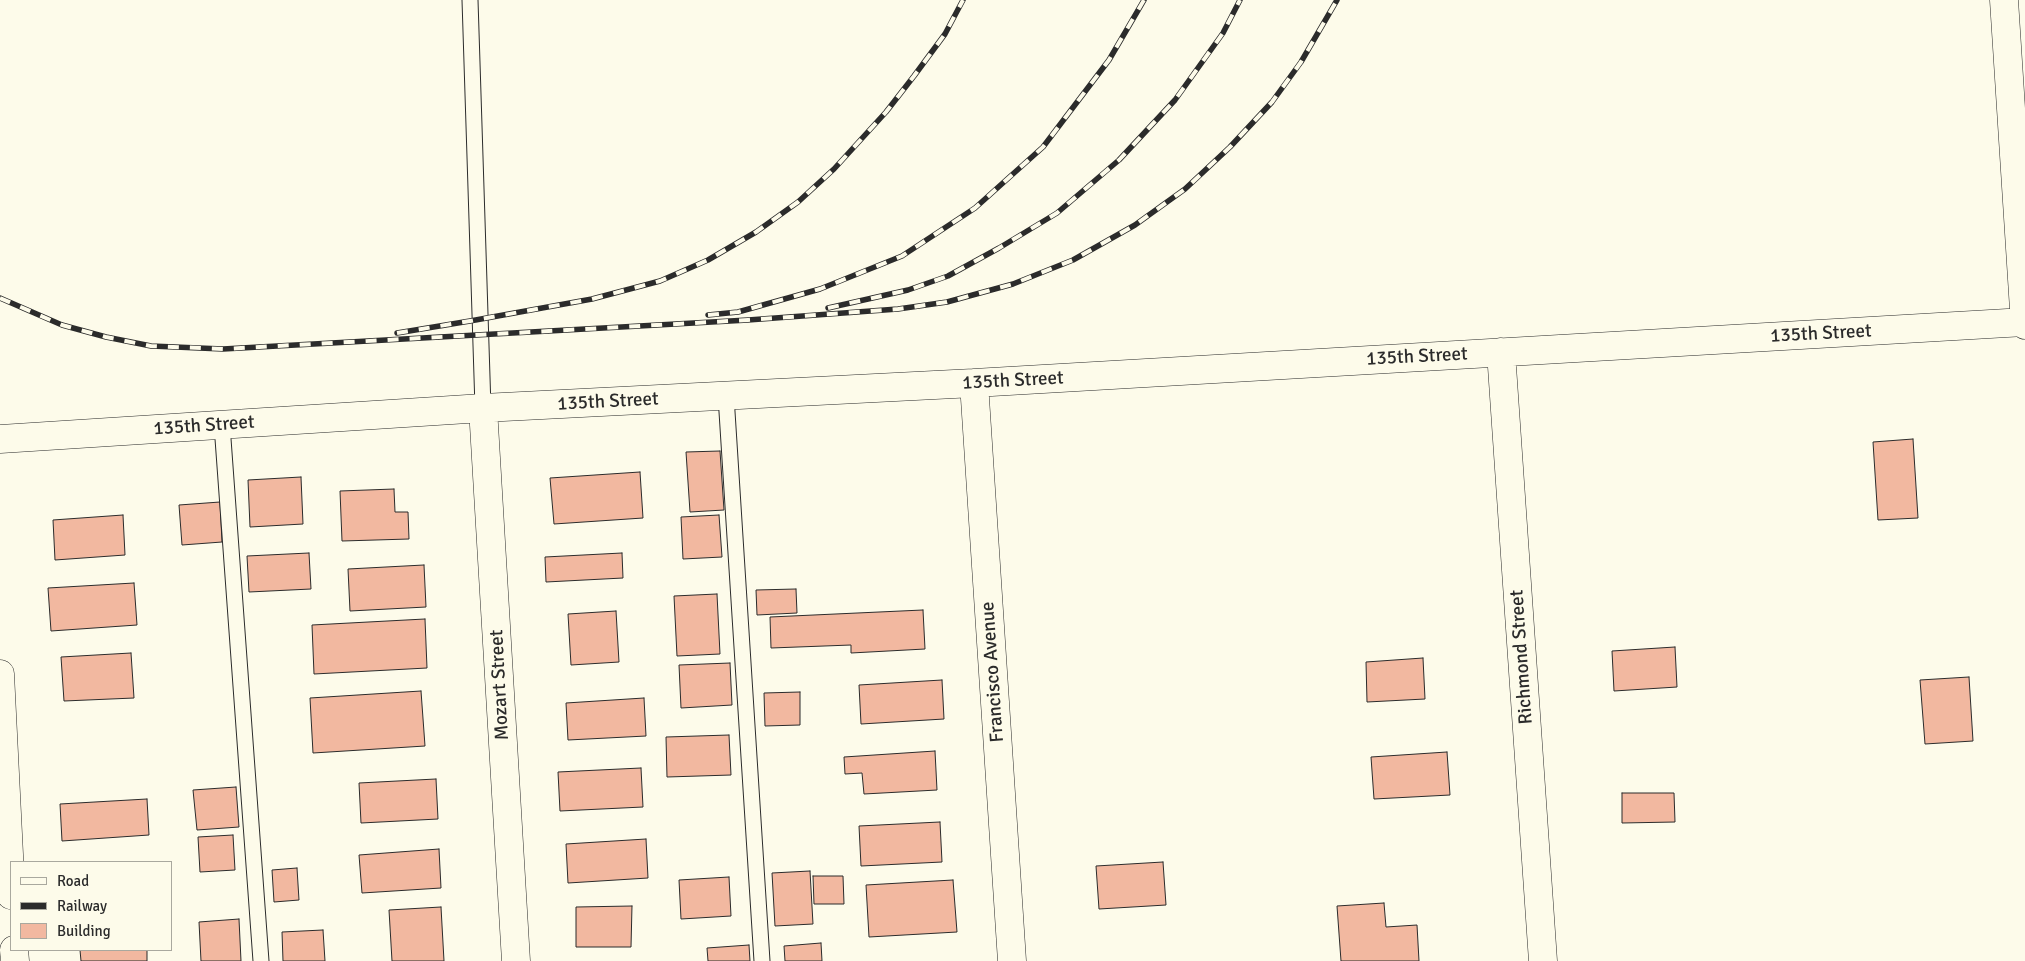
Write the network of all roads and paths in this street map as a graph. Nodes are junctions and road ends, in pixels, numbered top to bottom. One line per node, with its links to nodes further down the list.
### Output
1 (470, 0): 7 (lane)
2 (2004, 0): 3 (street)
3 (2025, 323): 4 (street, 135th Street)
4 (1501, 352): 5 (street, 135th Street); 17 (street, Richmond Street)
5 (974, 383): 6 (street, 135th Street); 16 (street, Francisco Avenue)
6 (726, 396): 7 (street, 135th Street); 15 (lane)
7 (483, 408): 8 (street, 135th Street); 14 (street, Mozart Street)
8 (222, 425): 9 (street, 135th Street); 13 (lane)
9 (0, 439)
10 (0, 674): 11 (street)
11 (1, 729): 12 (street)
12 (10, 878)
13 (261, 961)
14 (516, 961)
15 (762, 961)
16 (1012, 961)
17 (1543, 961)

